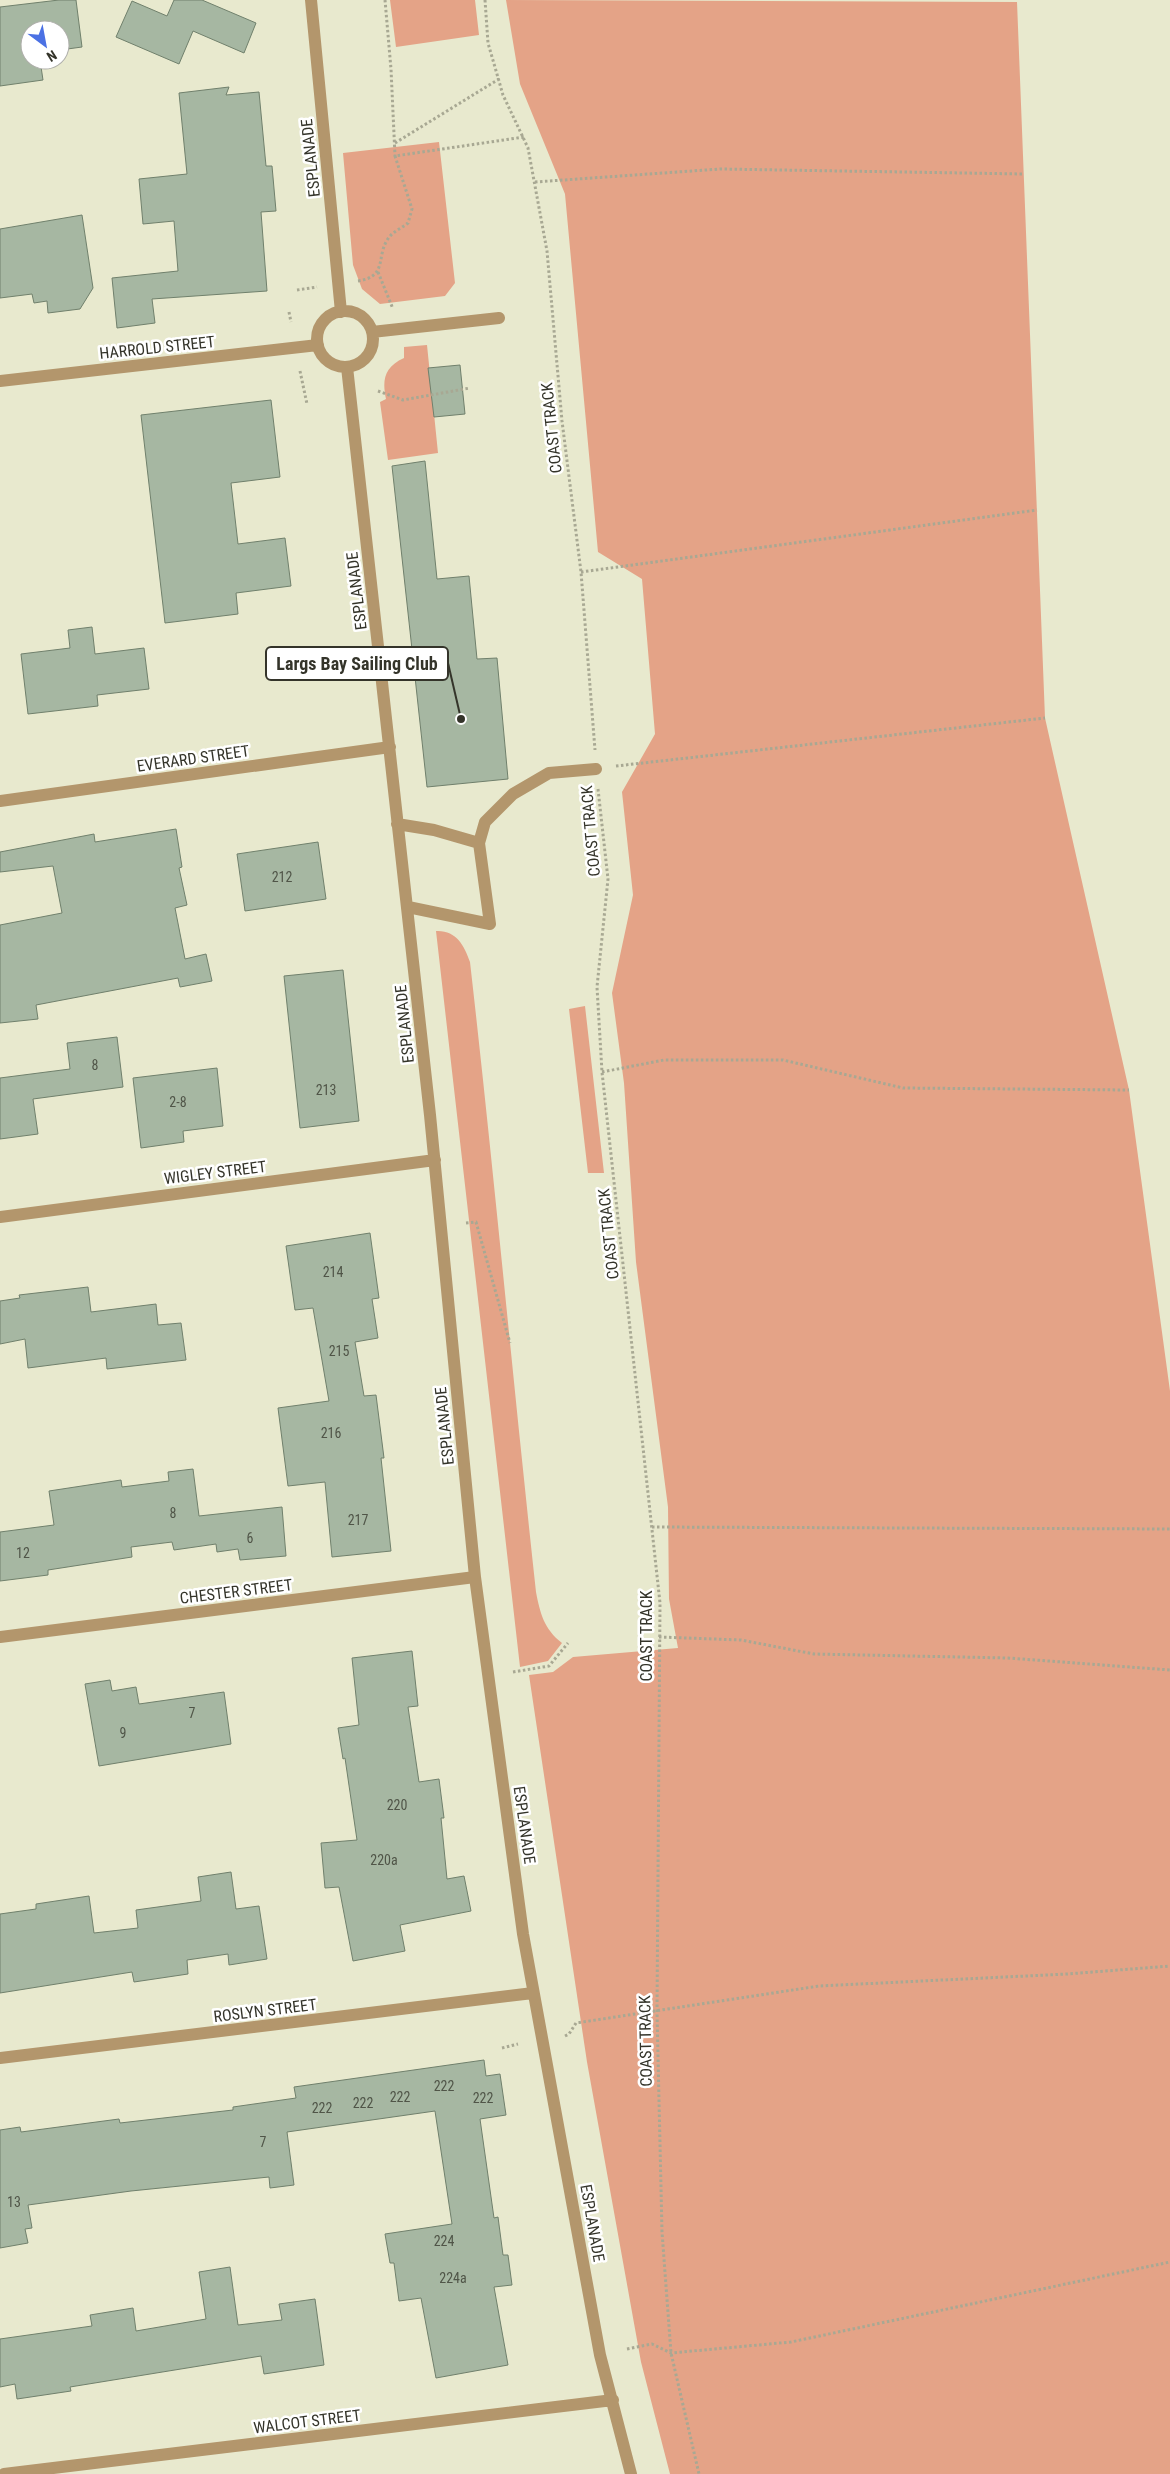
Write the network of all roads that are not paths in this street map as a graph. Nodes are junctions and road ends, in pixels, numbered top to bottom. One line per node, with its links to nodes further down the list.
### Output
1 (311, 0): 2 (street, ESPLANADE)
2 (341, 312): 4 (street); 5 (street)
3 (499, 318): 4 (street)
4 (372, 332): 6 (street)
5 (318, 345): 6 (street); 7 (street, HARROLD STREET)
6 (347, 367): 8 (street, ESPLANADE)
7 (0, 381)
8 (390, 747): 10 (street, EVERARD STREET); 11 (street, ESPLANADE)
9 (596, 769): 12 (street)
10 (0, 801)
11 (397, 824): 12 (street); 13 (street, ESPLANADE)
12 (478, 843): 13 (street)
13 (408, 907): 14 (street, ESPLANADE)
14 (435, 1160): 15 (street, WIGLEY STREET); 16 (street, ESPLANADE)
15 (0, 1217)
16 (475, 1577): 17 (street, CHESTER STREET); 18 (street, ESPLANADE)
17 (0, 1637)
18 (533, 1993): 19 (street, ROSLYN STREET); 20 (street, ESPLANADE)
19 (0, 2058)
20 (613, 2400): 21 (street, WALCOT STREET); 22 (street, ESPLANADE)
21 (4, 2474)
22 (631, 2474)

